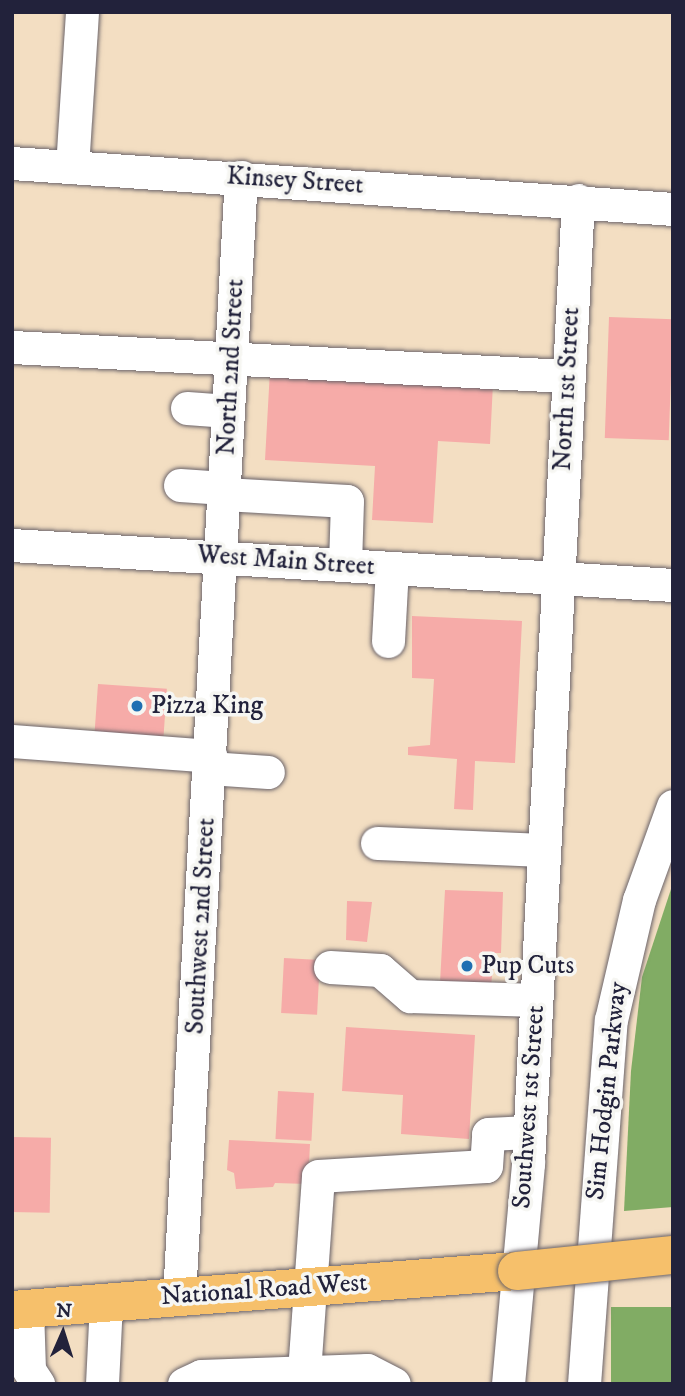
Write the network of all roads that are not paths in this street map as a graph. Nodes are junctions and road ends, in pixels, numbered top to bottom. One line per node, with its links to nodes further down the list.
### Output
1 (82, 12): 3 (street)
2 (12, 163): 3 (street, Kinsey Street)
3 (72, 167): 4 (street, Kinsey Street)
4 (241, 177): 5 (street, Kinsey Street); 8 (street, North 2nd Street)
5 (578, 200): 6 (street, Kinsey Street); 9 (street, North 1st Street)
6 (673, 209)
7 (12, 347): 8 (street)
8 (231, 360): 9 (street); 11 (street, North 2nd Street)
9 (566, 376): 18 (street, North 1st Street)
10 (187, 408): 11 (street)
11 (228, 411): 13 (street, North 2nd Street)
12 (180, 485): 13 (street)
13 (224, 491): 15 (street, North 2nd Street); 16 (street)
14 (12, 545): 15 (street, West Main Street)
15 (221, 557): 16 (street, West Main Street); 22 (street, Southwest 2nd Street)
16 (345, 565): 17 (street, West Main Street)
17 (392, 568): 18 (street, West Main Street); 20 (street)
18 (559, 578): 19 (street, West Main Street); 26 (street, Southwest 1st Street)
19 (670, 585)
20 (388, 641)
21 (12, 741): 22 (street)
22 (210, 762): 23 (street); 33 (street, Southwest 2nd Street)
23 (268, 772)
24 (673, 806): 42 (street, Sim Hodgin Parkway)
25 (377, 844): 26 (street)
26 (544, 850): 28 (street, Southwest 1st Street)
27 (330, 967): 28 (street)
28 (536, 1000): 29 (street, Southwest 1st Street)
29 (529, 1132): 31 (street, Southwest 1st Street); 32 (street)
30 (673, 1255): 31 (main road, National Road West, bridge)
31 (517, 1271): 32 (main road, National Road West); 41 (street, Southwest 1st Street)
32 (310, 1285): 33 (main road, National Road West); 36 (street)
33 (179, 1296): 34 (main road, National Road West)
34 (106, 1303): 35 (main road, National Road West); 38 (street)
35 (20, 1309): 37 (street)
36 (304, 1372): 39 (street); 40 (street)
37 (38, 1384)
38 (102, 1384)
39 (184, 1384)
40 (394, 1384)
41 (509, 1384)
42 (584, 1384)

